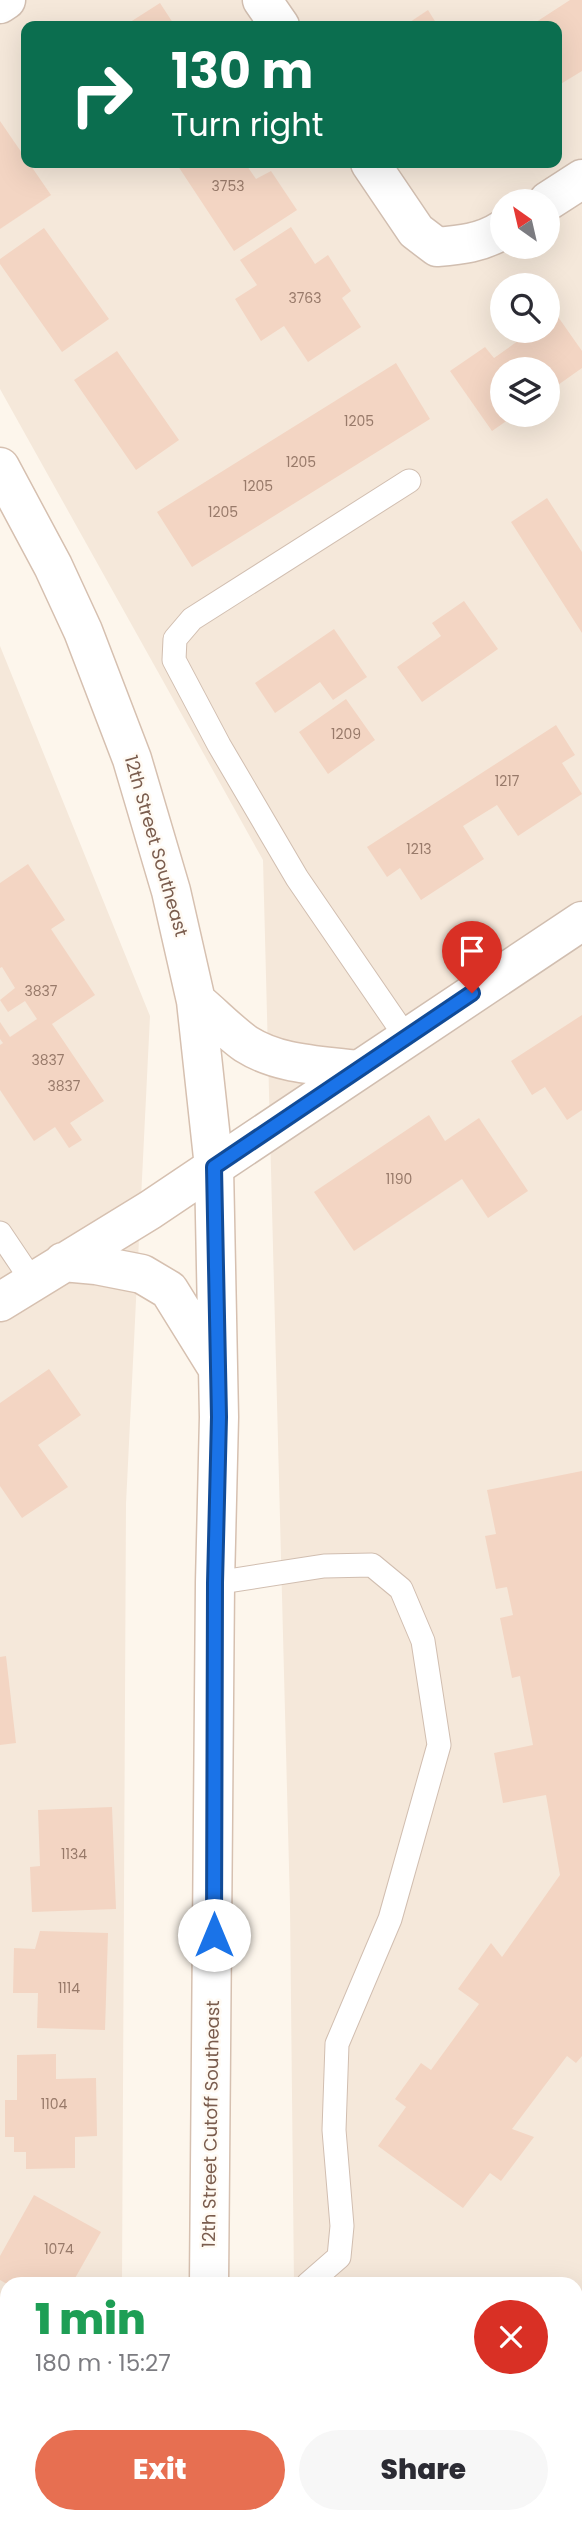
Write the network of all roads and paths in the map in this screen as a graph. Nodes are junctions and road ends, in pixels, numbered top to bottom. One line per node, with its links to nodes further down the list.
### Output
1 (6, 0): 3 (main road)
2 (262, 0): 4 (main road)
3 (0, 4)
4 (277, 21)
5 (373, 168): 8 (main road)
6 (582, 179): 7 (main road)
7 (560, 193)
8 (490, 238)
9 (0, 467): 12 (main road, 12th Street Southeast)
10 (409, 481): 13 (lane)
11 (582, 921): 13 (main road)
12 (197, 1001): 14 (main road); 15 (main road, 12th Street Southeast)
13 (406, 1037): 14 (main road)
14 (357, 1070): 15 (main road)
15 (214, 1167): 17 (main road); 19 (main road, 12th Street Cutoff Southeast)
16 (0, 1233): 17 (lane)
17 (48, 1272): 18 (main road); 19 (main road)
18 (0, 1302)
19 (218, 1369): 20 (main road, 12th Street Cutoff Southeast)
20 (215, 1583): 21 (main road, 12th Street Cutoff Southeast); 22 (lane)
21 (209, 2277)
22 (316, 2277)

